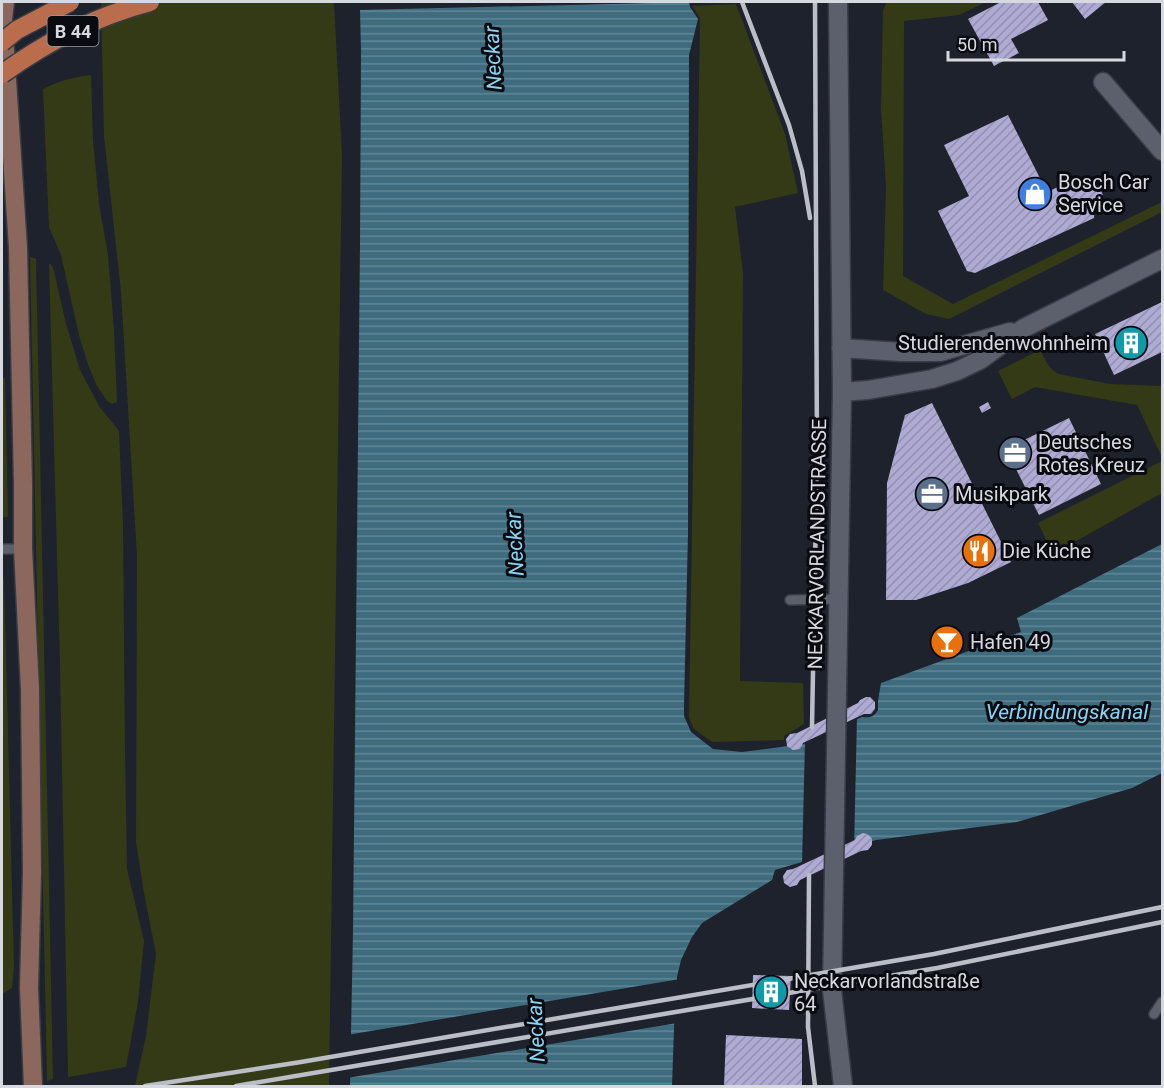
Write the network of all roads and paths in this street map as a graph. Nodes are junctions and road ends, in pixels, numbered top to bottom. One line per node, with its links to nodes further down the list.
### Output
1 (70, 2): 5 (main road, B 44, bridge)
2 (150, 2): 6 (main road, B 44, bridge)
3 (838, 2): 11 (street, NECKARVORLANDSTRASSE)
4 (3, 12): 14 (street)
5 (2, 42)
6 (2, 74)
7 (1103, 82): 8 (street)
8 (1162, 151)
9 (1162, 259): 10 (street)
10 (1024, 328): 11 (street); 12 (street)
11 (841, 348): 12 (street, NECKARVORLANDSTRASSE)
12 (842, 392): 15 (street, NECKARVORLANDSTRASSE)
13 (2, 549): 14 (lane)
14 (23, 549): 19 (street)
15 (838, 599): 16 (lane); 20 (street, NECKARVORLANDSTRASSE)
16 (789, 600)
17 (1162, 1002): 18 (lane)
18 (1154, 1014)
19 (33, 1086)
20 (843, 1086)

